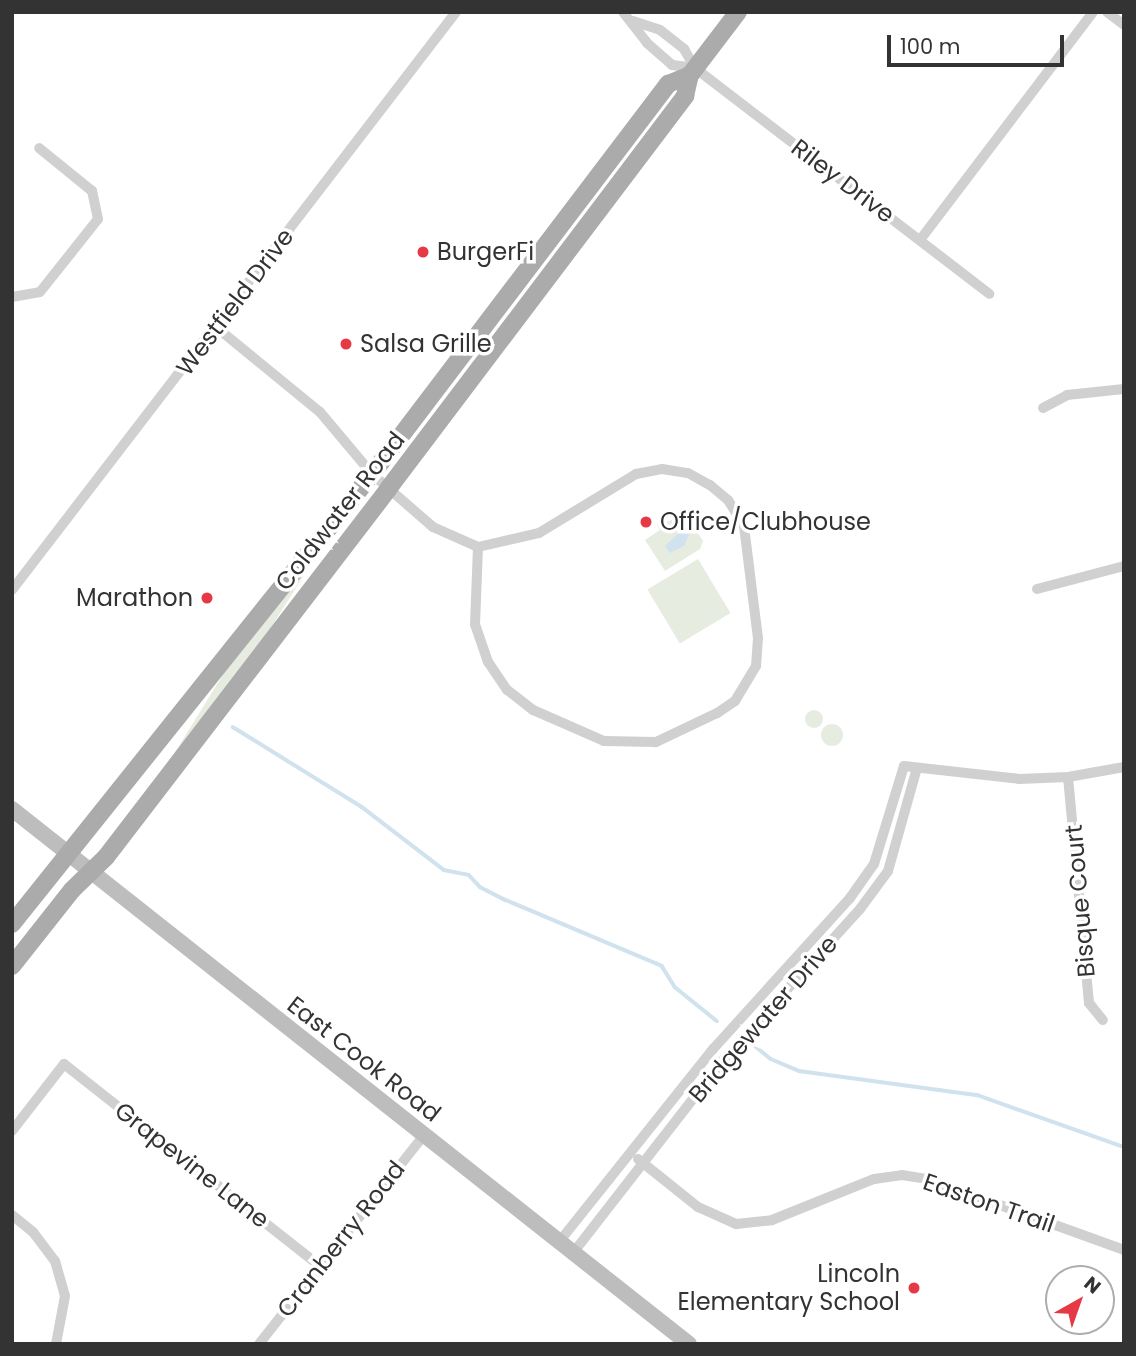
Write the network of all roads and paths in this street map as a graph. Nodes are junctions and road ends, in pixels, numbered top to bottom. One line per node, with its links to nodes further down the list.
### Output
1 (456, 12): 13 (street, Westfield Drive)
2 (622, 12): 6 (street, Riley Drive)
3 (738, 12): 8 (main road, Coldwater Road)
4 (1093, 12): 10 (street)
5 (1107, 12): 7 (street)
6 (633, 21): 8 (street, Riley Drive); 8 (street, Riley Drive)
7 (1124, 24)
8 (692, 72): 10 (street, Riley Drive); 16 (main road, Coldwater Road); 17 (main road, Coldwater Road)
9 (39, 148): 12 (street)
10 (920, 240): 11 (street, Riley Drive)
11 (989, 294)
12 (12, 297)
13 (216, 327): 16 (street); 21 (street, Westfield Drive)
14 (1124, 389): 15 (street)
15 (1043, 408)
16 (372, 474): 17 (street); 26 (main road, Coldwater Road)
17 (388, 489): 18 (street); 27 (main road, Coldwater Road)
18 (478, 547): 18 (street)
19 (1124, 566): 20 (street)
20 (1037, 589)
21 (12, 590)
22 (1124, 767): 24 (street)
23 (916, 768): 24 (street); 33 (street, Bridgewater Drive); 34 (street, Bridgewater Drive)
24 (1068, 777): 30 (street, Bisque Court)
25 (12, 809): 26 (main road, East Cook Road)
26 (69, 855): 27 (main road, East Cook Road); 28 (main road, Coldwater Road)
27 (89, 873): 29 (main road, Coldwater Road); 32 (main road, East Cook Road)
28 (12, 924)
29 (12, 966)
30 (1103, 1020)
31 (12, 1131): 39 (street, Grapevine Lane)
32 (424, 1135): 36 (main road, East Cook Road); 39 (street, Cranberry Road)
33 (630, 1153): 34 (street, Easton Trail); 36 (street, Bridgewater Drive)
34 (641, 1162): 37 (street, Easton Trail); 38 (street, Bridgewater Drive)
35 (12, 1215): 40 (street)
36 (559, 1242): 38 (main road, East Cook Road)
37 (1124, 1250)
38 (573, 1252): 42 (main road, East Cook Road)
39 (320, 1266): 41 (street, Cranberry Road)
40 (56, 1344)
41 (259, 1344)
42 (689, 1344)

